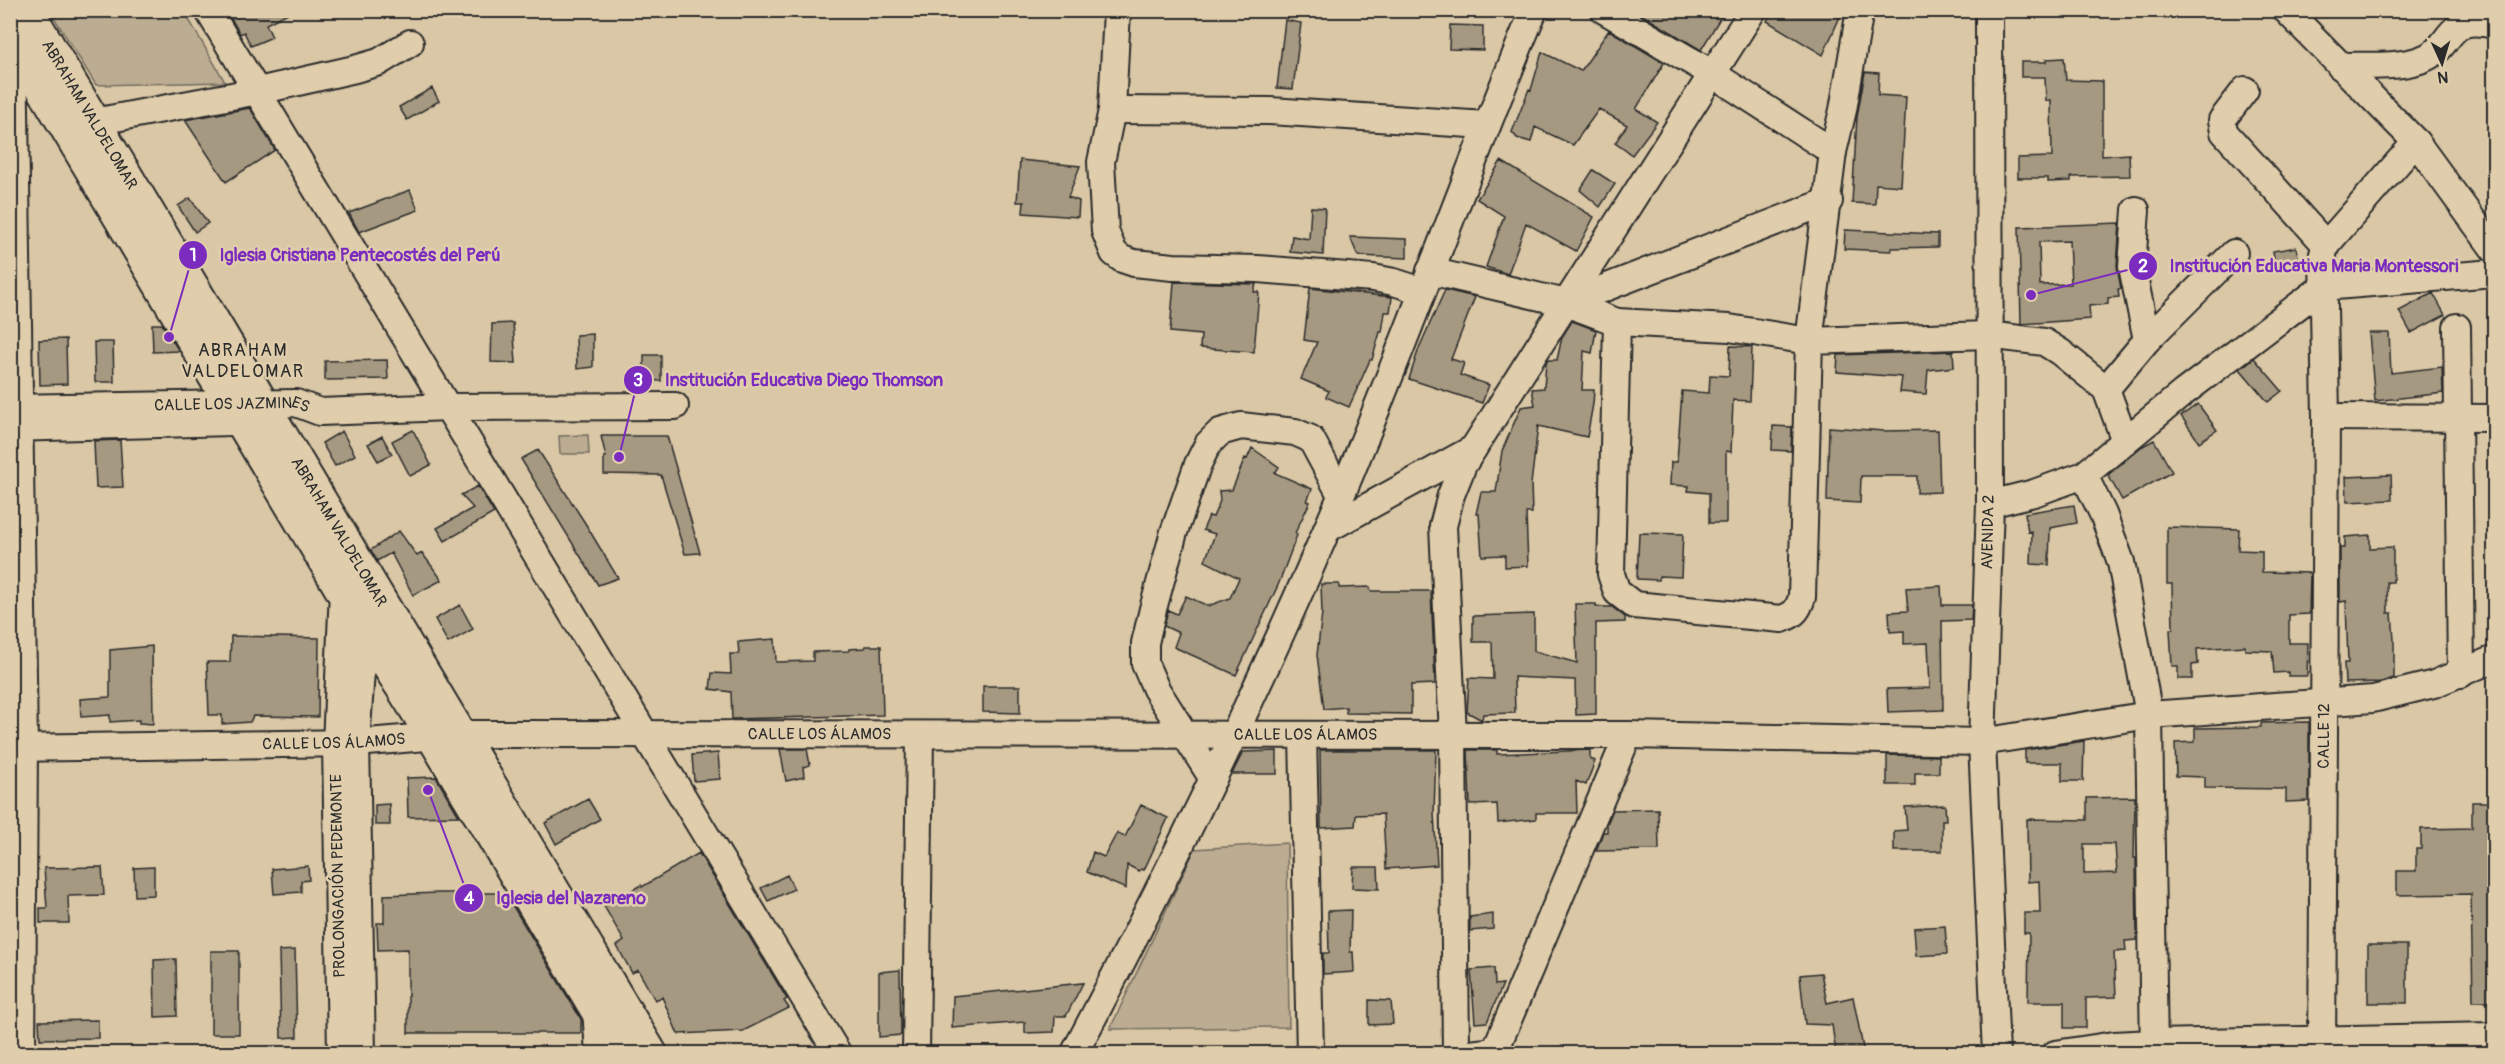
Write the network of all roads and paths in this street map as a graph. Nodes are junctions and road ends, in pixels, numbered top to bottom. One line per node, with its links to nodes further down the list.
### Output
1 (27, 10): 17 (main road, ABRAHAM VALDELOMAR)
2 (208, 10): 16 (street)
3 (1117, 10): 19 (street)
4 (1534, 10): 21 (street)
5 (1604, 10): 14 (street)
6 (1860, 10): 23 (street)
7 (1989, 10): 35 (street, AVENIDA 2)
8 (2286, 10): 13 (street)
9 (1749, 12): 14 (street)
10 (2494, 25): 13 (street)
11 (12, 36): 17 (main road, ABRAHAM VALDELOMAR); 18 (street)
12 (410, 44): 16 (street)
13 (2340, 66): 22 (street)
14 (1713, 74): 23 (street); 32 (street)
15 (2245, 90): 26 (street)
16 (258, 91): 20 (street); 40 (street)
17 (63, 96): 18 (street); 20 (main road, ABRAHAM VALDELOMAR); 41 (main road, ABRAHAM VALDELOMAR)
18 (13, 97): 44 (street)
19 (1112, 110): 21 (street); 30 (street)
20 (94, 122): 41 (main road, ABRAHAM VALDELOMAR)
21 (1483, 132): 30 (street)
22 (2416, 142): 26 (street); 27 (street)
23 (1833, 152): 24 (street)
24 (1829, 201): 32 (street); 37 (street)
25 (2136, 210): 36 (street)
26 (2326, 245): 31 (street, CALLE 12)
27 (2494, 249)
28 (2234, 253): 36 (street)
29 (2494, 273): 31 (street)
30 (1426, 281): 32 (street); 49 (street)
31 (2323, 287): 42 (street, CALLE 12); 46 (street)
32 (1566, 303): 33 (street); 47 (street)
33 (1617, 321): 37 (street); 37 (street)
34 (2457, 327): 43 (street)
35 (1988, 335): 37 (street); 38 (street); 50 (street, AVENIDA 2)
36 (2147, 340): 38 (street)
37 (1809, 341)
38 (2106, 389): 46 (street)
39 (675, 406): 40 (street, CALLE LOS JAZMINES)
40 (449, 407): 41 (street, CALLE LOS JAZMINES); 60 (street)
41 (253, 413): 44 (street, CALLE LOS JAZMINES); 52 (main road, ABRAHAM VALDELOMAR); 53 (main road, ABRAHAM VALDELOMAR)
42 (2326, 417): 43 (street); 56 (street, CALLE 12)
43 (2457, 417): 45 (street); 55 (street)
44 (14, 418): 68 (street)
45 (2494, 418)
46 (2125, 441): 48 (street)
47 (1473, 449): 51 (street); 63 (street)
48 (2084, 475): 50 (street); 57 (street)
49 (1341, 495): 51 (street); 58 (street)
50 (1990, 504): 66 (street, AVENIDA 2)
51 (1327, 529): 65 (street)
52 (343, 591): 53 (main road, ABRAHAM VALDELOMAR); 67 (street, PROLONGACIÓN PEDEMONTE)
53 (376, 621): 59 (main road, ABRAHAM VALDELOMAR); 67 (street, PROLONGACIÓN PEDEMONTE)
54 (2494, 659): 55 (street, CALLE LOS ÁLAMOS)
55 (2461, 674): 56 (street, CALLE LOS ÁLAMOS)
56 (2324, 703): 57 (street, CALLE LOS ÁLAMOS); 72 (street, CALLE 12)
57 (2149, 715): 66 (street, CALLE LOS ÁLAMOS); 73 (street)
58 (1186, 734): 61 (street, CALLE LOS ÁLAMOS); 65 (street, CALLE LOS ÁLAMOS); 69 (street)
59 (446, 735): 60 (street, CALLE LOS ÁLAMOS); 67 (street, CALLE LOS ÁLAMOS); 70 (main road, ABRAHAM VALDELOMAR); 79 (main road, ABRAHAM VALDELOMAR)
60 (645, 735): 61 (street, CALLE LOS ÁLAMOS); 80 (street)
61 (920, 735): 81 (street)
62 (1303, 735): 63 (street, CALLE LOS ÁLAMOS); 65 (street, CALLE LOS ÁLAMOS); 83 (street)
63 (1453, 735): 64 (street, CALLE LOS ÁLAMOS); 84 (street)
64 (1628, 735): 66 (street, CALLE LOS ÁLAMOS); 85 (street)
65 (1234, 736): 69 (street)
66 (1982, 742): 86 (street, AVENIDA 2)
67 (346, 744): 68 (street, CALLE LOS ÁLAMOS); 75 (street, PROLONGACIÓN PEDEMONTE); 76 (street, PROLONGACIÓN PEDEMONTE)
68 (17, 748): 74 (street)
69 (1213, 778): 82 (street)
70 (596, 1008): 77 (street); 78 (main road, ABRAHAM VALDELOMAR)
71 (2494, 1036): 72 (street)
72 (2322, 1047): 73 (street)
73 (2154, 1048): 87 (street)
74 (22, 1053)
75 (341, 1053)
76 (362, 1053)
77 (599, 1053)
78 (623, 1053)
79 (651, 1053)
80 (838, 1053)
81 (916, 1053)
82 (1074, 1053)
83 (1310, 1053)
84 (1456, 1053)
85 (1470, 1053)
86 (1996, 1053)
87 (2055, 1053)

